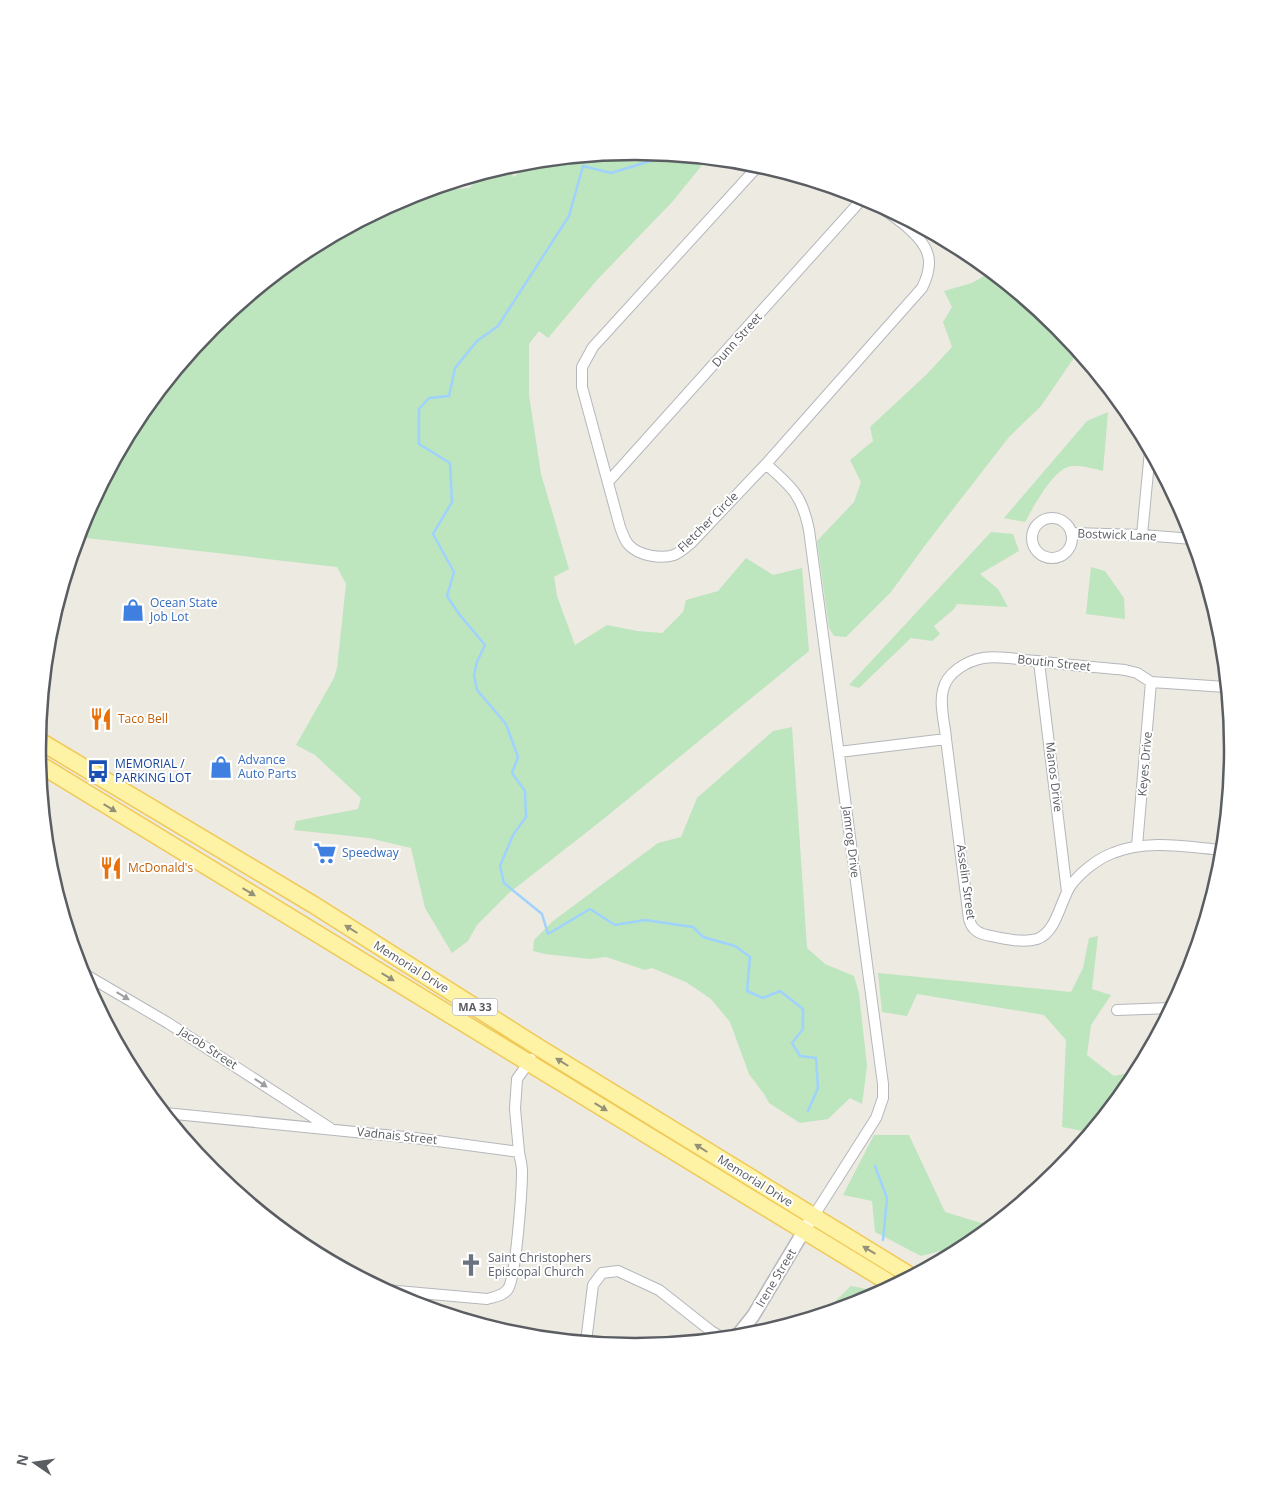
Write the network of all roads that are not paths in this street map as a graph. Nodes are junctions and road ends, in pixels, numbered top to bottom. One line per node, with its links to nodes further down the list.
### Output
1 (752, 172): 6 (street, Fletcher Circle)
2 (858, 204): 6 (street, Dunn Street)
3 (904, 226): 5 (street, Fletcher Circle)
4 (1149, 462): 8 (street)
5 (766, 464): 6 (street, Fletcher Circle); 15 (street, Jamrog Drive)
6 (608, 482)
7 (1071, 533): 7 (street, Bostwick Lane); 8 (street, Bostwick Lane)
8 (1142, 535): 9 (street, Bostwick Lane)
9 (1185, 539)
10 (1039, 662): 11 (street, Boutin Street); 13 (street, Boutin Street); 21 (street, Manos Drive)
11 (1151, 682): 12 (street, Boutin Street); 19 (street, Keyes Drive)
12 (1220, 687)
13 (946, 740): 15 (street); 21 (street, Asselin Street)
14 (46, 745): 17 (main road, Memorial Drive / MA 33)
15 (839, 752): 30 (street, Jamrog Drive)
16 (47, 769): 18 (main road, Memorial Drive / MA 33)
17 (101, 777): 18 (main road); 25 (main road, Memorial Drive / MA 33, one-way to 17)
18 (93, 797): 26 (main road, Memorial Drive / MA 33, one-way to 26)
19 (1137, 846): 20 (street, Asselin Street); 21 (street, Asselin Street)
20 (1215, 849)
21 (1067, 892)
22 (93, 979): 28 (street, Jacob Street, one-way to 28)
23 (1163, 1008): 24 (street)
24 (1117, 1010)
25 (538, 1047): 26 (street); 30 (main road, Memorial Drive / MA 33, one-way to 25)
26 (528, 1063): 29 (street); 31 (main road, Memorial Drive / MA 33, one-way to 31)
27 (173, 1114): 28 (street, Vadnais Street)
28 (331, 1129): 29 (street, Vadnais Street)
29 (519, 1152): 34 (street)
30 (813, 1217): 31 (street, Irene Street); 32 (main road, Memorial Drive / MA 33, one-way to 30)
31 (803, 1231): 33 (main road, Memorial Drive / MA 33); 35 (street, Irene Street)
32 (904, 1272)
33 (885, 1281)
34 (408, 1292)
35 (744, 1327)
36 (714, 1333): 37 (street)
37 (587, 1335)

